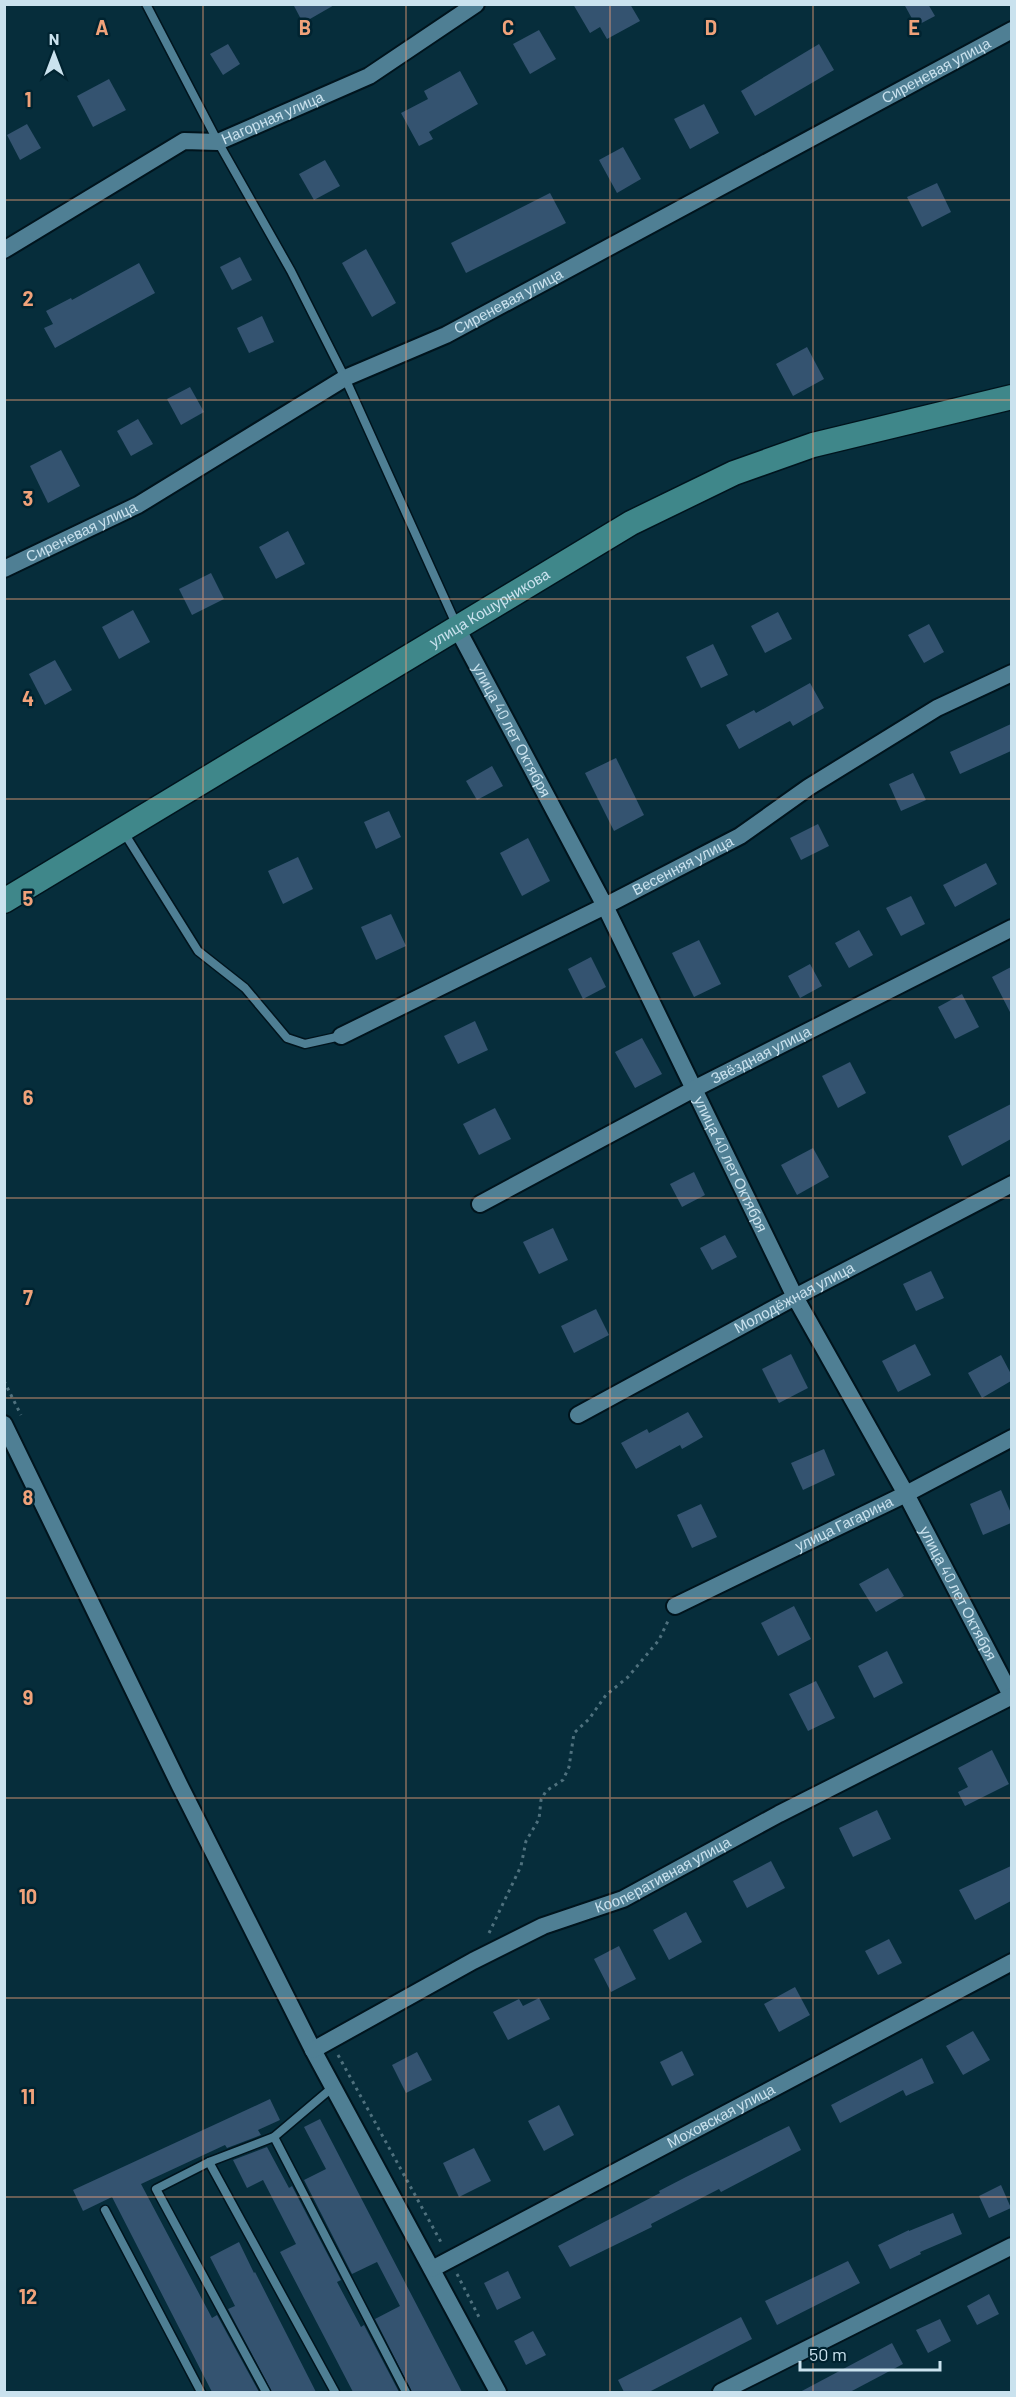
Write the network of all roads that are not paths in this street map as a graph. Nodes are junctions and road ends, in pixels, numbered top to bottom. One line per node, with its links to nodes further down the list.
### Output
1 (146, 4): 4 (lane)
2 (476, 4): 4 (street, Нагорная улица)
3 (1011, 30): 6 (street, Сиреневая улица)
4 (218, 142): 5 (street, Нагорная улица); 6 (lane)
5 (4, 250)
6 (345, 378): 8 (street, Сиреневая улица); 9 (lane)
7 (1011, 398): 9 (main road, улица Кошурникова)
8 (4, 569)
9 (457, 628): 11 (main road, улица Кошурникова); 13 (street, улица 40 лет Октября)
10 (1011, 673): 13 (street, Весенняя улица)
11 (122, 830): 12 (main road, улица Кошурникова); 15 (lane)
12 (4, 901)
13 (605, 906): 15 (street, Весенняя улица); 16 (street, улица 40 лет Октября)
14 (1011, 928): 16 (street, Звёздная улица)
15 (341, 1036)
16 (694, 1089): 18 (street, Звёздная улица); 19 (street, улица 40 лет Октября)
17 (1011, 1184): 19 (street, Молодёжная улица)
18 (480, 1204)
19 (795, 1297): 20 (street, Молодёжная улица); 23 (street, улица 40 лет Октября)
20 (578, 1415)
21 (4, 1424): 27 (street)
22 (1011, 1438): 23 (street, улица Гагарина)
23 (906, 1494): 24 (street, улица Гагарина); 25 (street, улица 40 лет Октября)
24 (675, 1606)
25 (1011, 1696): 27 (street, Кооперативная улица)
26 (1011, 1962): 33 (street, Моховская улица)
27 (313, 2050): 28 (street)
28 (333, 2087): 29 (lane); 33 (street)
29 (274, 2137): 30 (lane); 37 (lane)
30 (209, 2162): 35 (lane); 36 (lane)
31 (105, 2210): 34 (lane)
32 (1011, 2246): 39 (street)
33 (432, 2269): 38 (street)
34 (201, 2392)
35 (266, 2392)
36 (335, 2392)
37 (406, 2392)
38 (498, 2392)
39 (721, 2392)

